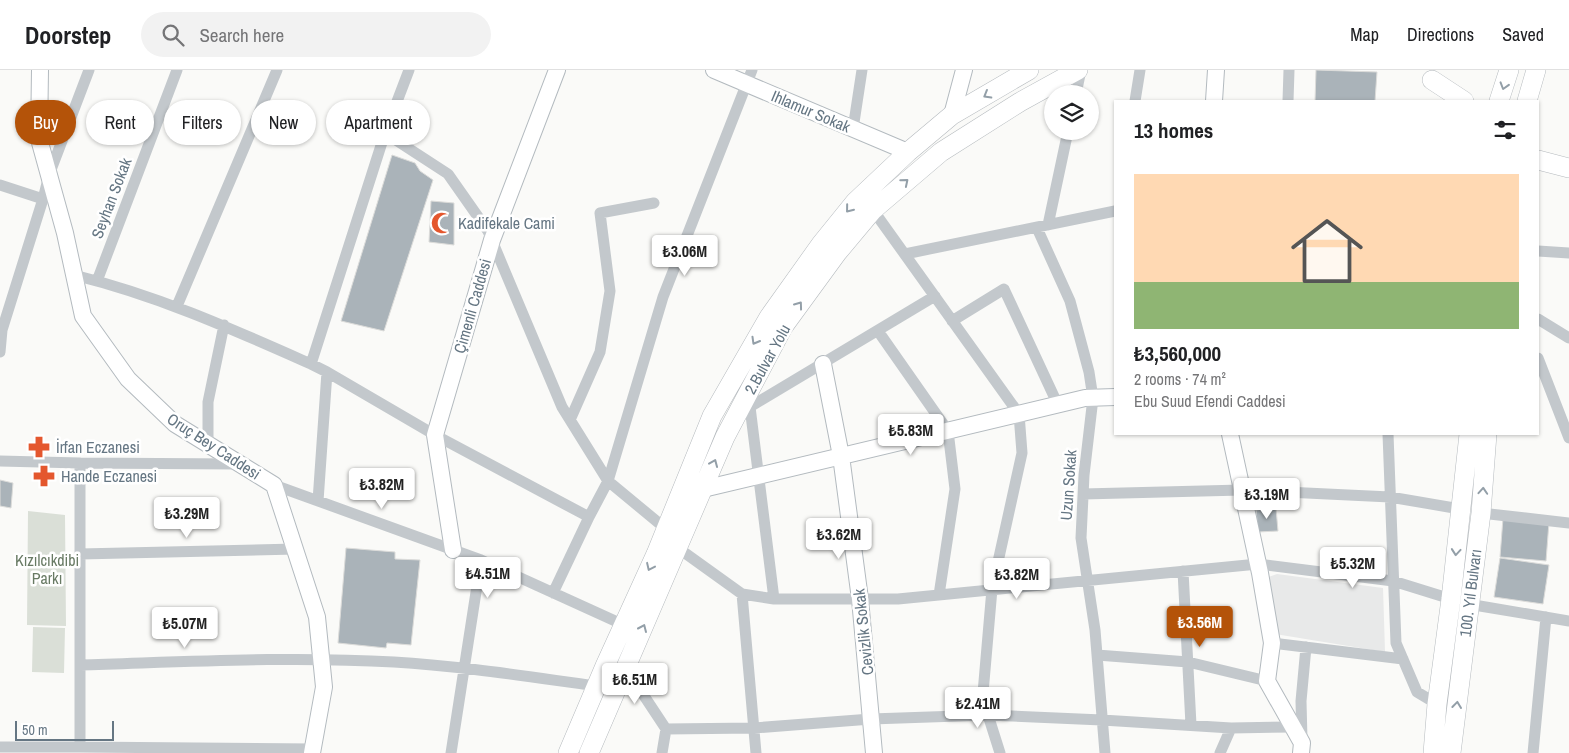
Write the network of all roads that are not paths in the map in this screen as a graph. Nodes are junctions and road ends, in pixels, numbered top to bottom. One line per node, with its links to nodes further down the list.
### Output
1 (40, 70): 36 (street, Oruç Bey Caddesi)
2 (89, 70): 36 (street)
3 (178, 70): 48 (street, Seyhan Sokak)
4 (277, 70): 50 (street)
5 (408, 70): 20 (street)
6 (557, 70): 43 (street, Çimenli Caddesi)
7 (714, 70): 18 (street, Ihlamur Sokak)
8 (862, 70): 29 (street)
9 (964, 70): 28 (street)
10 (1029, 70): 28 (main road, 2.Bulvar Yolu, one-way to 28)
11 (1080, 70): 19 (street); 40 (main road, 2.Bulvar Yolu, one-way to 11)
12 (1140, 70): 21 (street)
13 (1216, 70): 22 (street)
14 (1289, 70): 23 (street)
15 (1508, 70): 26 (main road, one-way to 26)
16 (1536, 70): 27 (main road)
17 (1429, 75): 24 (main road); 25 (main road)
18 (749, 77): 29 (street, Ihlamur Sokak); 80 (street)
19 (1078, 85)
20 (397, 100)
21 (1135, 100)
22 (1214, 100)
23 (1288, 100)
24 (1439, 100)
25 (1463, 100)
26 (1499, 100)
27 (1528, 100)
28 (952, 115): 33 (main road, 2.Bulvar Yolu)
29 (853, 129): 33 (street, Ihlamur Sokak)
30 (1066, 140): 42 (street)
31 (381, 145): 58 (street)
32 (403, 145): 43 (street)
33 (908, 152): 91 (main road, 2.Bulvar Yolu, one-way to 91)
34 (1539, 160): 35 (main road)
35 (1569, 168)
36 (49, 175): 38 (street); 47 (street, Oruç Bey Caddesi)
37 (0, 185): 38 (street)
38 (44, 199): 56 (street)
39 (654, 203): 66 (street)
40 (873, 210): 46 (street); 64 (main road, 2.Bulvar Yolu, one-way to 40)
41 (1114, 212): 42 (street)
42 (1043, 226): 46 (street); 62 (street, Uzun Sokak)
43 (492, 240): 66 (street); 68 (street, Çimenli Caddesi)
44 (1539, 251): 45 (street)
45 (1569, 253)
46 (905, 254): 49 (street)
47 (74, 275): 48 (street); 74 (street, Oruç Bey Caddesi)
48 (97, 281): 50 (street)
49 (935, 296): 51 (street); 54 (street)
50 (177, 306): 53 (street)
51 (952, 320): 63 (street); 65 (street)
52 (1539, 320): 55 (street)
53 (224, 325): 58 (street); 74 (street)
54 (878, 331): 59 (street); 67 (street)
55 (1569, 338)
56 (0, 352)
57 (1539, 361): 73 (street)
58 (311, 364): 60 (street)
59 (823, 364): 64 (street); 75 (street, Cevizlik Sokak)
60 (327, 372): 68 (street); 86 (street)
61 (1114, 397): 62 (street)
62 (1093, 398): 63 (street); 84 (street, Uzun Sokak)
63 (1058, 405): 65 (street)
64 (743, 411): 79 (street); 82 (main road, 2.Bulvar Yolu, one-way to 64)
65 (1019, 414): 67 (street); 101 (street)
66 (570, 420): 80 (street)
67 (948, 431): 75 (street); 104 (street)
68 (435, 435): 89 (street); 94 (street, Çimenli Caddesi)
69 (1230, 435): 83 (street)
70 (1388, 435): 85 (street)
71 (1468, 435): 87 (main road, 100. Yıl Bulvarı)
72 (1487, 435): 88 (main road, 100. Yıl Bulvarı, one-way to 72)
73 (1569, 438)
74 (208, 444): 78 (street, Oruç Bey Caddesi)
75 (841, 456): 79 (street); 106 (street, Cevizlik Sokak)
76 (0, 461): 77 (street)
77 (80, 463): 78 (street); 95 (street)
78 (240, 464): 81 (street, Oruç Bey Caddesi)
79 (758, 476): 82 (street); 105 (street)
80 (608, 480): 89 (street); 91 (street)
81 (274, 485): 86 (street); 93 (street, Oruç Bey Caddesi)
82 (703, 489): 92 (main road, 2.Bulvar Yolu)
83 (1242, 490): 84 (street); 85 (street); 97 (street)
84 (1083, 494): 99 (street, Uzun Sokak)
85 (1390, 497): 87 (street); 100 (street)
86 (318, 501): 94 (street)
87 (1460, 509): 107 (main road, 100. Yıl Bulvarı, one-way to 107)
88 (1481, 513): 90 (street); 107 (main road, 100. Yıl Bulvarı)
89 (589, 517): 102 (street)
90 (1569, 523)
91 (666, 529): 92 (street); 110 (main road, 2.Bulvar Yolu, one-way to 110)
92 (678, 548): 103 (street); 118 (main road, 2.Bulvar Yolu, one-way to 92)
93 (296, 549): 95 (street); 115 (street, Oruç Bey Caddesi)
94 (453, 550): 96 (street)
95 (80, 554): 117 (street)
96 (480, 560): 102 (street); 119 (street)
97 (1258, 564): 98 (street); 100 (street); 111 (street)
98 (1183, 571): 99 (street); 116 (street)
99 (1087, 580): 101 (street); 113 (street, Uzun Sokak)
100 (1394, 581): 107 (street); 114 (street)
101 (992, 589): 104 (street); 123 (street)
102 (553, 593): 110 (street)
103 (742, 594): 105 (street); 128 (street)
104 (939, 595): 106 (street)
105 (774, 599): 106 (street)
106 (860, 599): 124 (street, Cevizlik Sokak)
107 (1460, 602): 108 (street); 122 (main road, 100. Yıl Bulvarı); 146 (main road, 100. Yıl Bulvarı, one-way to 107)
108 (1546, 617): 109 (street); 147 (street)
109 (1569, 621)
110 (624, 625): 121 (main road, 2.Bulvar Yolu)
111 (1272, 643): 112 (street); 120 (street)
112 (1306, 647): 114 (street); 134 (street)
113 (1097, 655): 116 (street); 125 (street, Uzun Sokak)
114 (1403, 659): 122 (street)
115 (322, 661): 117 (street); 119 (street); 135 (street, Oruç Bey Caddesi)
116 (1188, 662): 120 (street); 126 (street)
117 (80, 665): 132 (street)
118 (625, 667): 130 (street); 138 (main road, 2.Bulvar Yolu)
119 (464, 669): 121 (street); 136 (street)
120 (1267, 681): 127 (street)
121 (597, 686): 137 (main road, 2.Bulvar Yolu)
122 (1437, 704): 145 (main road, 100. Yıl Bulvarı)
123 (988, 715): 124 (street); 125 (street); 142 (street)
124 (871, 719): 128 (street); 141 (street, Cevizlik Sokak)
125 (1102, 720): 126 (street); 143 (street, Uzun Sokak)
126 (1190, 725): 129 (street)
127 (1292, 727): 129 (street); 134 (street)
128 (754, 728): 130 (street); 140 (street)
129 (1230, 728): 144 (street)
130 (666, 729): 139 (street)
131 (0, 747): 132 (street)
132 (80, 747): 133 (street)
133 (142, 750): 135 (street)
134 (1303, 750)
135 (312, 751)
136 (451, 753)
137 (568, 753)
138 (589, 753)
139 (662, 753)
140 (756, 753)
141 (874, 753)
142 (1000, 753)
143 (1105, 753)
144 (1220, 753)
145 (1433, 753)
146 (1451, 753)
147 (1533, 753)

